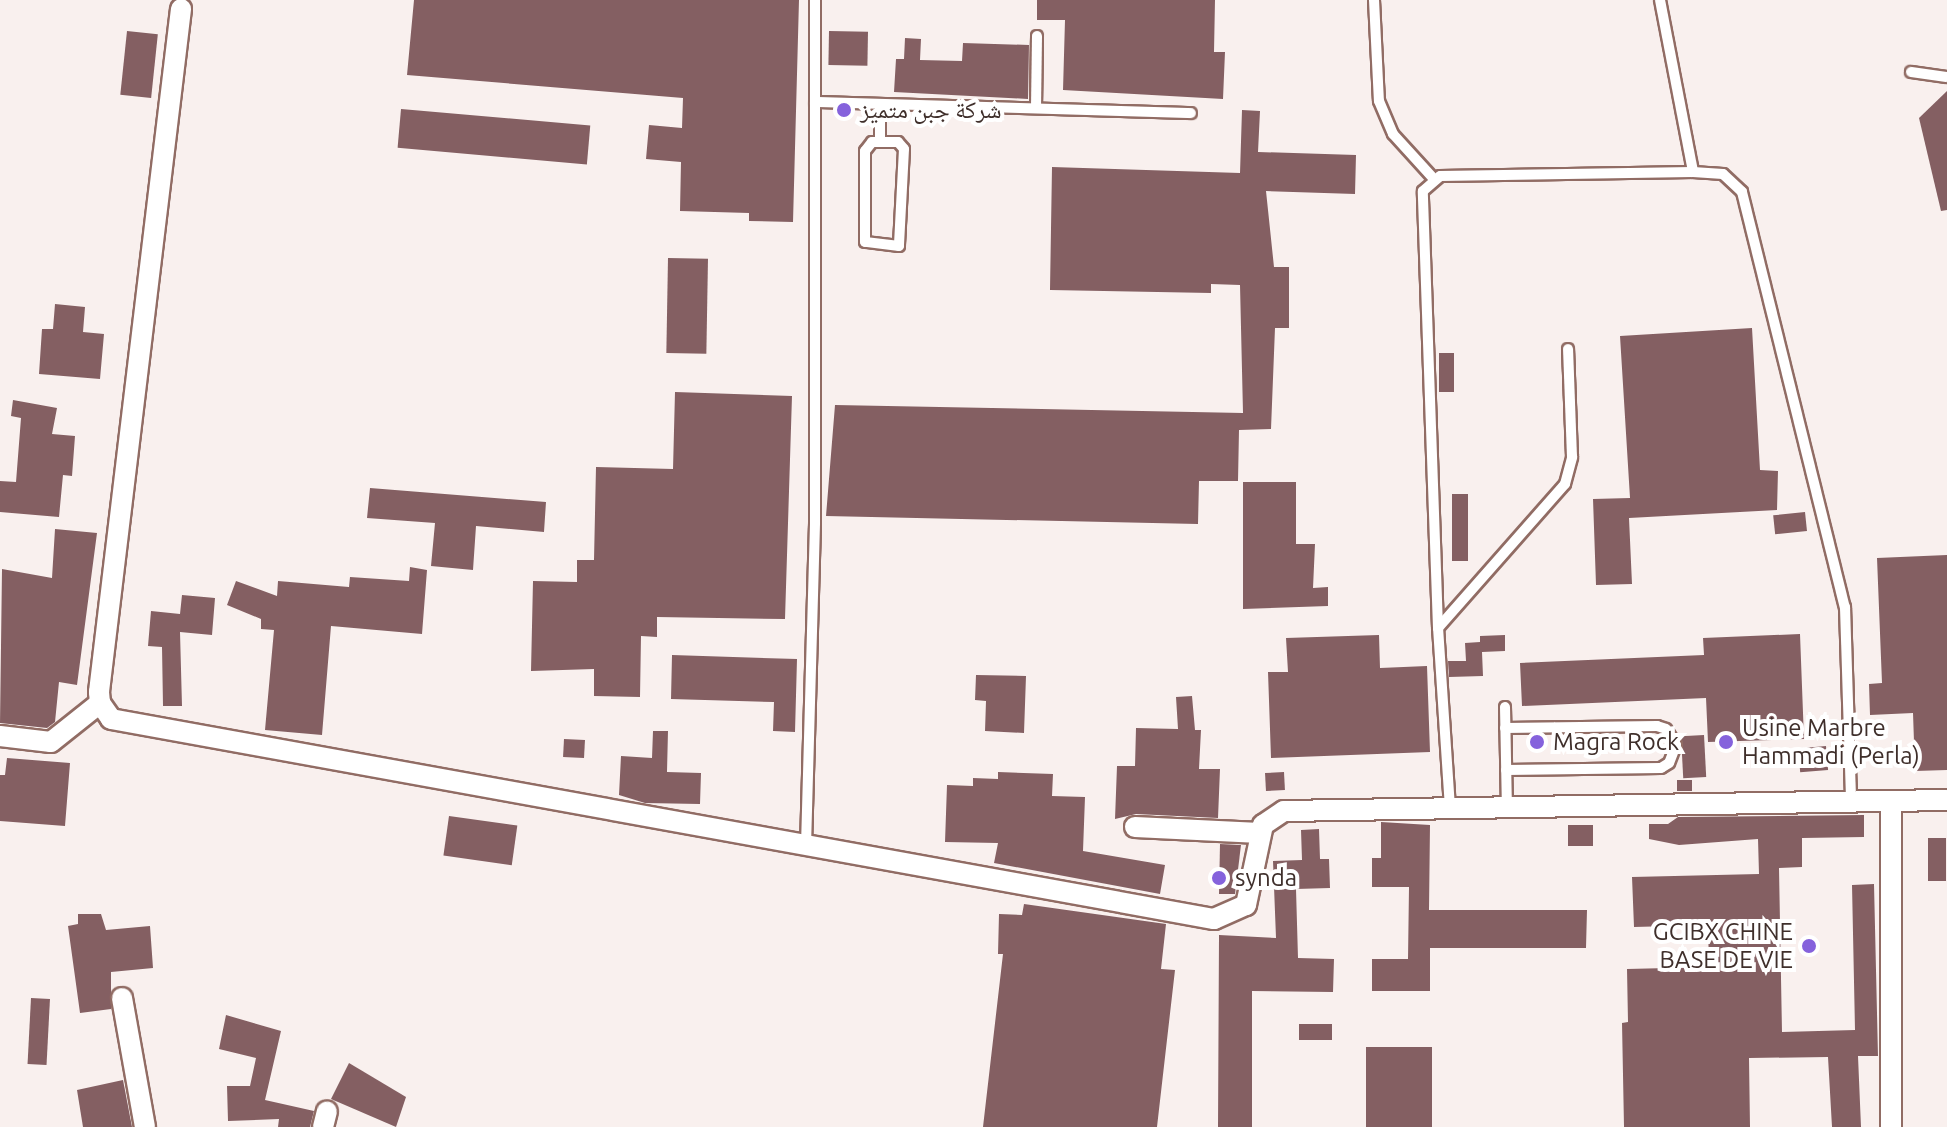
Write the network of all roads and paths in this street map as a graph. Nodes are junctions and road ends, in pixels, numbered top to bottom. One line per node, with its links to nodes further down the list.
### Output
1 (815, 0): 8 (lane)
2 (1374, 0): 14 (lane)
3 (1660, 0): 13 (lane)
4 (181, 9): 17 (street)
5 (1037, 36): 10 (lane)
6 (1911, 72): 7 (lane)
7 (1947, 77)
8 (815, 102): 9 (lane); 29 (lane)
9 (880, 104): 10 (lane); 12 (lane)
10 (1036, 108): 11 (lane)
11 (1191, 113)
12 (880, 142): 12 (lane)
13 (1693, 172): 14 (lane); 23 (lane)
14 (1433, 178): 16 (lane)
15 (1568, 349): 16 (lane)
16 (1438, 628): 26 (lane)
17 (100, 703): 20 (street); 29 (street)
18 (1505, 707): 19 (lane)
19 (1505, 728): 21 (lane); 21 (lane)
20 (0, 736)
21 (1506, 770): 25 (lane)
22 (1947, 800): 24 (street)
23 (1851, 801): 24 (street); 25 (street)
24 (1891, 801): 32 (street)
25 (1507, 807): 26 (street)
26 (1450, 808): 28 (street)
27 (1135, 827): 28 (street)
28 (1260, 833): 29 (street)
29 (806, 847)
30 (122, 998): 31 (street)
31 (145, 1127)
32 (1891, 1127)

